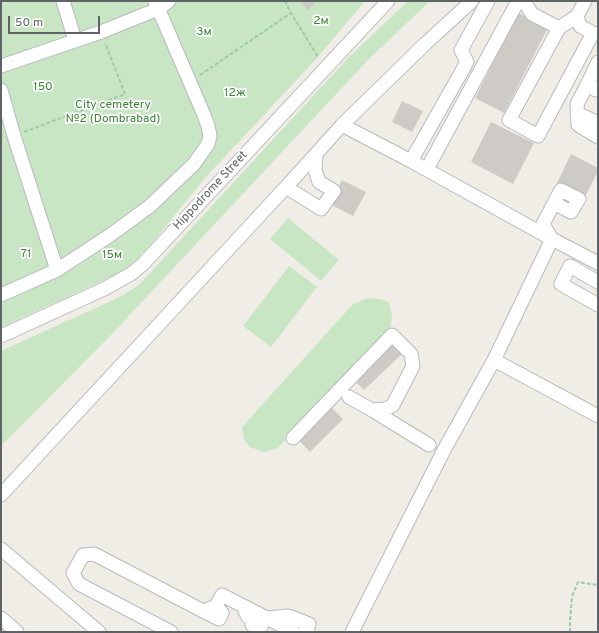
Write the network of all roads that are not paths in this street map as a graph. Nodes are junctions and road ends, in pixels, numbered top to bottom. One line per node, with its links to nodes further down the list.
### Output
1 (63, 1): 12 (street)
2 (169, 1): 8 (street)
3 (388, 1): 32 (street, Hippodrome Street)
4 (472, 1): 19 (street)
5 (488, 1): 22 (street)
6 (585, 1): 9 (street)
7 (524, 2): 10 (street); 23 (street)
8 (156, 5): 12 (street); 28 (street)
9 (577, 16): 10 (street); 11 (street)
10 (559, 28): 11 (street)
11 (596, 35)
12 (75, 40): 14 (street)
13 (598, 62): 15 (street)
14 (1, 66)
15 (592, 86): 17 (street)
16 (1, 90): 28 (street)
17 (577, 113): 18 (street); 20 (street)
18 (598, 123)
19 (342, 125): 21 (street); 22 (street)
20 (598, 137)
21 (316, 155): 24 (street); 24 (street)
22 (411, 160): 23 (street)
23 (427, 169): 26 (street)
24 (286, 187): 45 (street)
25 (554, 203): 26 (street)
26 (552, 239): 27 (street); 33 (street)
27 (598, 263)
28 (57, 270): 30 (street)
29 (598, 282): 31 (street)
30 (1, 295)
31 (598, 305)
32 (1, 336)
33 (494, 360): 39 (street); 42 (street)
34 (345, 384): 35 (street); 36 (street); 37 (street)
35 (349, 397): 36 (street); 38 (street)
36 (331, 399): 41 (street)
37 (393, 406): 38 (street); 40 (street)
38 (372, 410): 40 (street)
39 (598, 416)
40 (404, 430): 43 (street)
41 (293, 438)
42 (447, 444): 43 (street); 44 (street)
43 (429, 445): 44 (street)
44 (438, 461): 54 (street)
45 (1, 495)
46 (1, 549): 50 (street)
47 (1, 618): 49 (street)
48 (265, 618): 51 (street); 52 (street); 53 (street)
49 (17, 632)
50 (99, 632)
51 (171, 632)
52 (294, 632)
53 (308, 632)
54 (352, 632)

